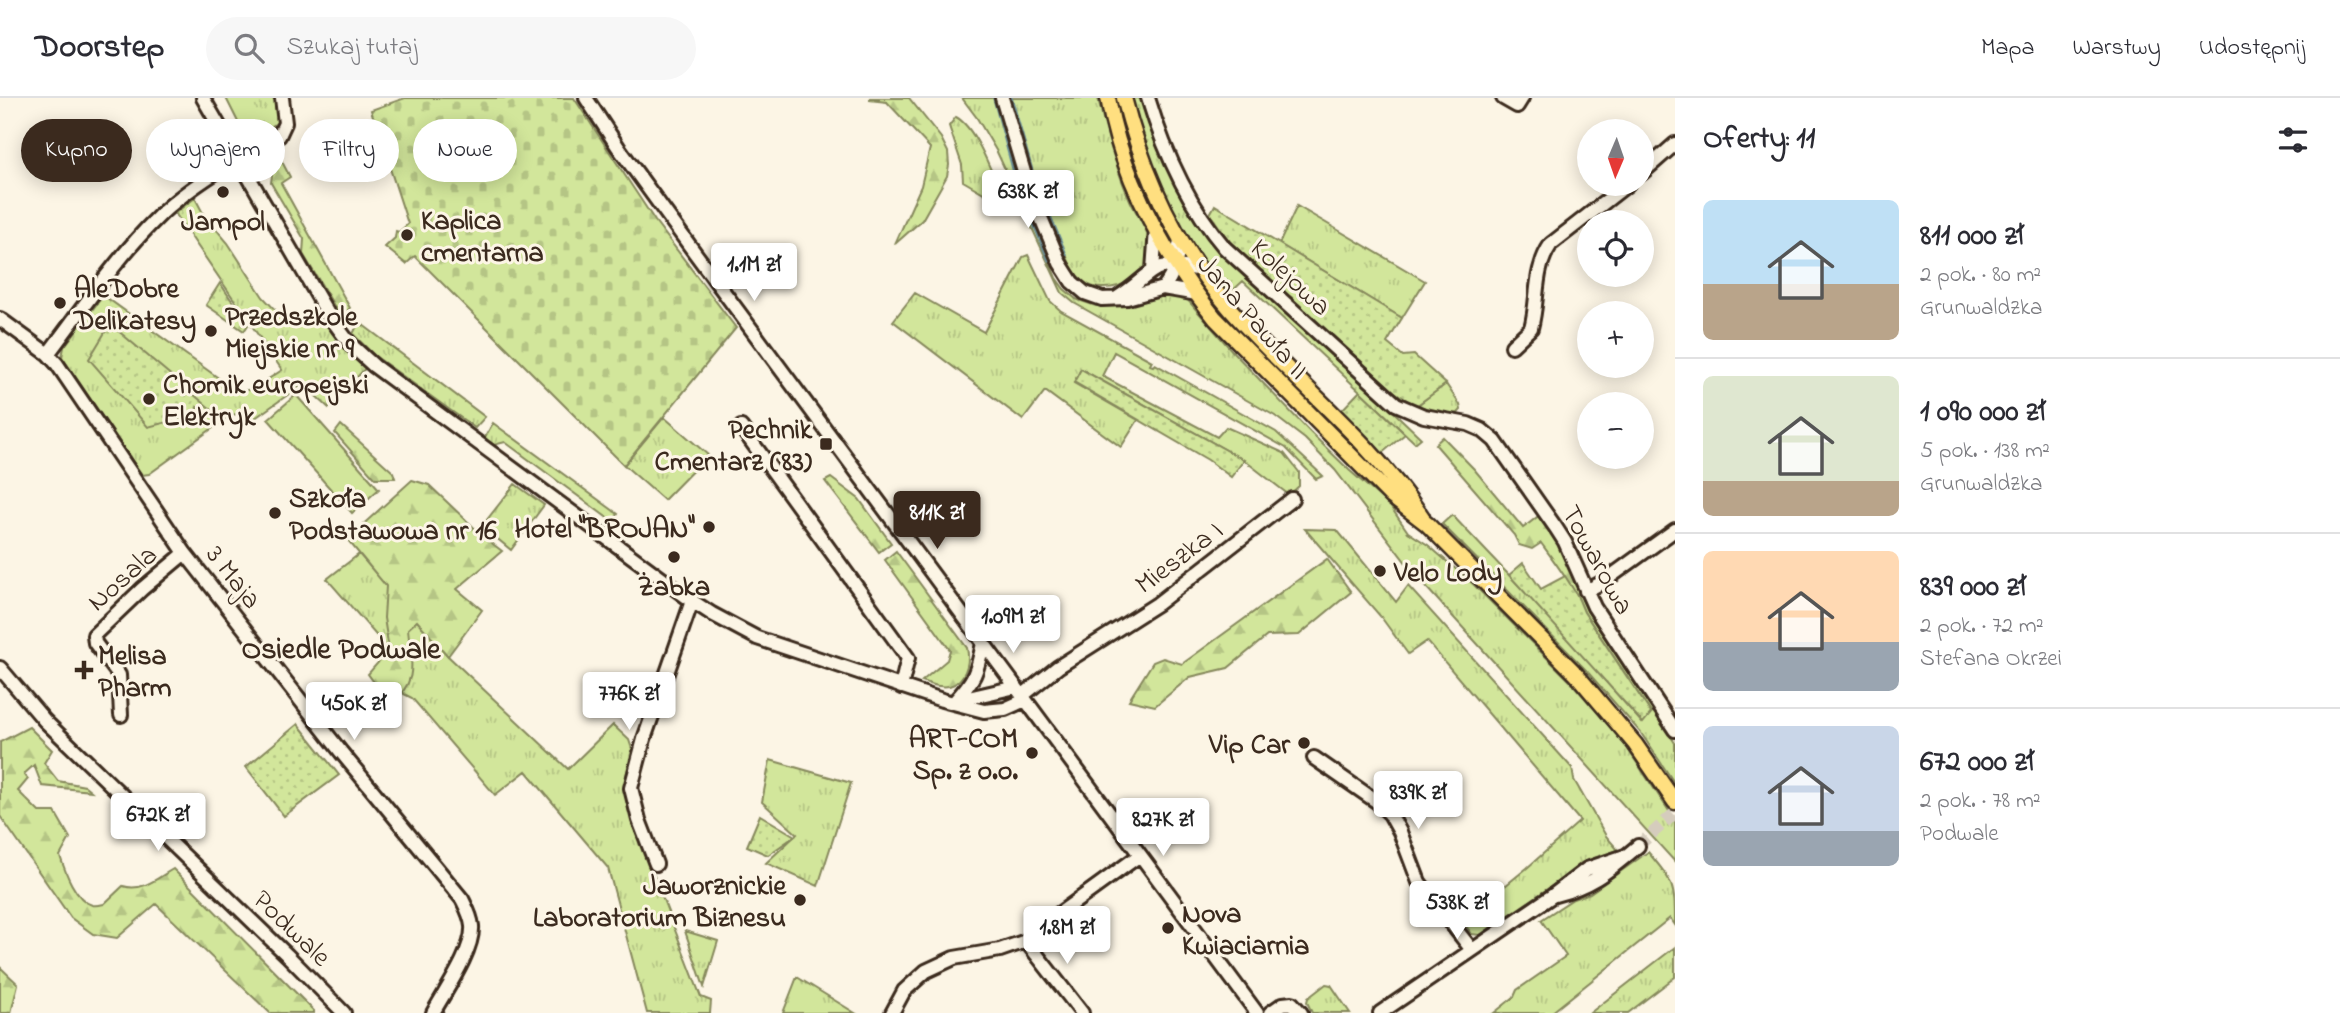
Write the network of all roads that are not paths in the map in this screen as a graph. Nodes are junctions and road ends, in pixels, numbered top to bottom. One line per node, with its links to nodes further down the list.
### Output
1 (203, 98): 10 (street)
2 (282, 98): 11 (street)
3 (586, 98): 36 (street)
4 (1002, 98): 24 (street)
5 (1108, 98): 17 (main road, Jana Pawła II)
6 (1124, 98): 18 (main road, Jana Pawła II)
7 (1148, 98): 28 (street, Kolejowa)
8 (1503, 98): 9 (street)
9 (1522, 98)
10 (215, 119)
11 (285, 119)
12 (1675, 144): 13 (street)
13 (1654, 162)
14 (204, 182): 27 (street)
15 (250, 182): 35 (street)
16 (1613, 196): 26 (street)
17 (1156, 230): 19 (main road, Jana Pawła II); 20 (street)
18 (1180, 240): 19 (street); 21 (main road, Jana Pawła II)
19 (1177, 265): 20 (street); 21 (street); 22 (street); 23 (main road, Jana Pawła II)
20 (1153, 270): 24 (street)
21 (1200, 270): 31 (main road, Jana Pawła II)
22 (1163, 288): 23 (street); 24 (street)
23 (1197, 294): 31 (main road, Jana Pawła II)
24 (1116, 298)
25 (0, 319): 27 (street, 3 Maja)
26 (1512, 346)
27 (48, 354): 33 (street, 3 Maja)
28 (1468, 424): 34 (street, Towarowa)
29 (741, 427): 38 (street)
30 (1292, 499): 39 (street, Mieszka I)
31 (1427, 524): 44 (main road, Jana Pawła II)
32 (1675, 530): 34 (street)
33 (185, 553): 41 (street, Nosala); 51 (street, 3 Maja)
34 (1586, 591): 42 (street, Towarowa)
35 (692, 601): 38 (street); 47 (street)
36 (984, 643): 39 (street); 40 (street)
37 (0, 668): 50 (street, Podwale)
38 (901, 687): 40 (street)
39 (1021, 694): 40 (street); 40 (street); 46 (street)
40 (954, 702)
41 (121, 715)
42 (1675, 730)
43 (1314, 758): 49 (street)
44 (1675, 802)
45 (1638, 846): 49 (street)
46 (1140, 855): 48 (street); 54 (street)
47 (656, 864)
48 (1026, 941): 52 (street); 53 (street)
49 (1472, 950): 57 (street)
50 (344, 1013)
51 (433, 1013)
52 (892, 1013)
53 (1082, 1013)
54 (1257, 1013)
55 (1270, 1013): 56 (street)
56 (1301, 1013)
57 (1380, 1013)

